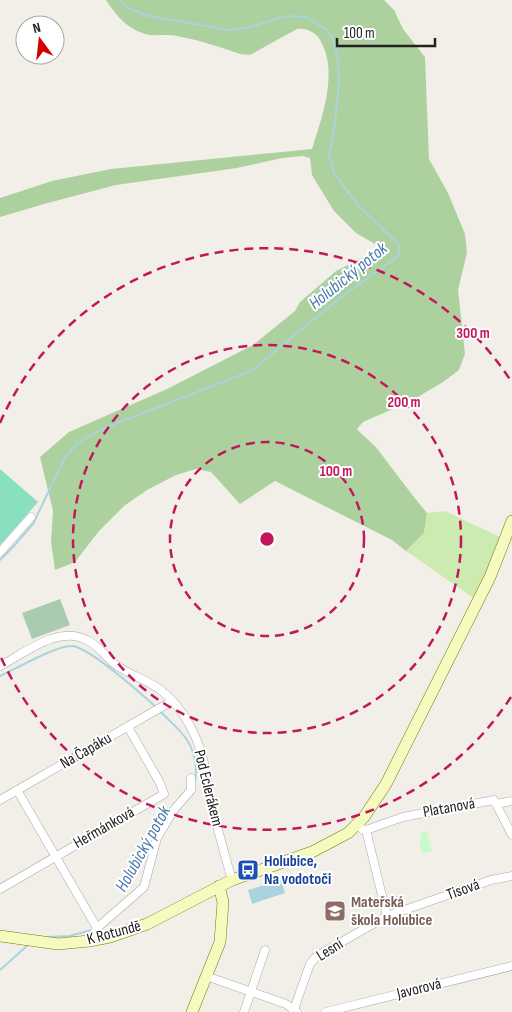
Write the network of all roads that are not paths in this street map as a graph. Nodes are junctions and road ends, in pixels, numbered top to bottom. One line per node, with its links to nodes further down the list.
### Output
1 (31, 517): 3 (street)
2 (512, 521): 12 (street, K Rotundě)
3 (0, 552)
4 (0, 666): 5 (street, Pod Eclerákem)
5 (172, 701): 6 (street, Na Čapáku); 16 (street, Pod Eclerákem)
6 (128, 727): 8 (street, Na Čapáku); 14 (street, Heřmánková)
7 (191, 778): 20 (street)
8 (17, 790): 9 (street, Na Čapáku); 14 (street, Heřmánková)
9 (0, 800)
10 (512, 801): 11 (street)
11 (496, 804): 12 (street, Platanová); 13 (street, Platanová)
12 (361, 828): 16 (street, K Rotundě); 19 (street)
13 (512, 835)
14 (57, 856): 18 (street, Heřmánková); 20 (street, Heřmánková)
15 (512, 876): 19 (street, Tisová)
16 (232, 880): 17 (street, K Rotundě)
17 (220, 886): 22 (street, K Rotundě); 25 (street)
18 (0, 889)
19 (387, 916): 27 (street, Lesní)
20 (97, 928): 22 (street)
21 (0, 936): 22 (street, K Rotundě)
22 (88, 941)
23 (265, 950): 26 (street)
24 (512, 966): 30 (street, Javorová)
25 (206, 976): 26 (street); 28 (street)
26 (251, 992): 27 (street); 29 (street)
27 (295, 1011)
28 (192, 1012)
29 (244, 1012)
30 (326, 1012)

